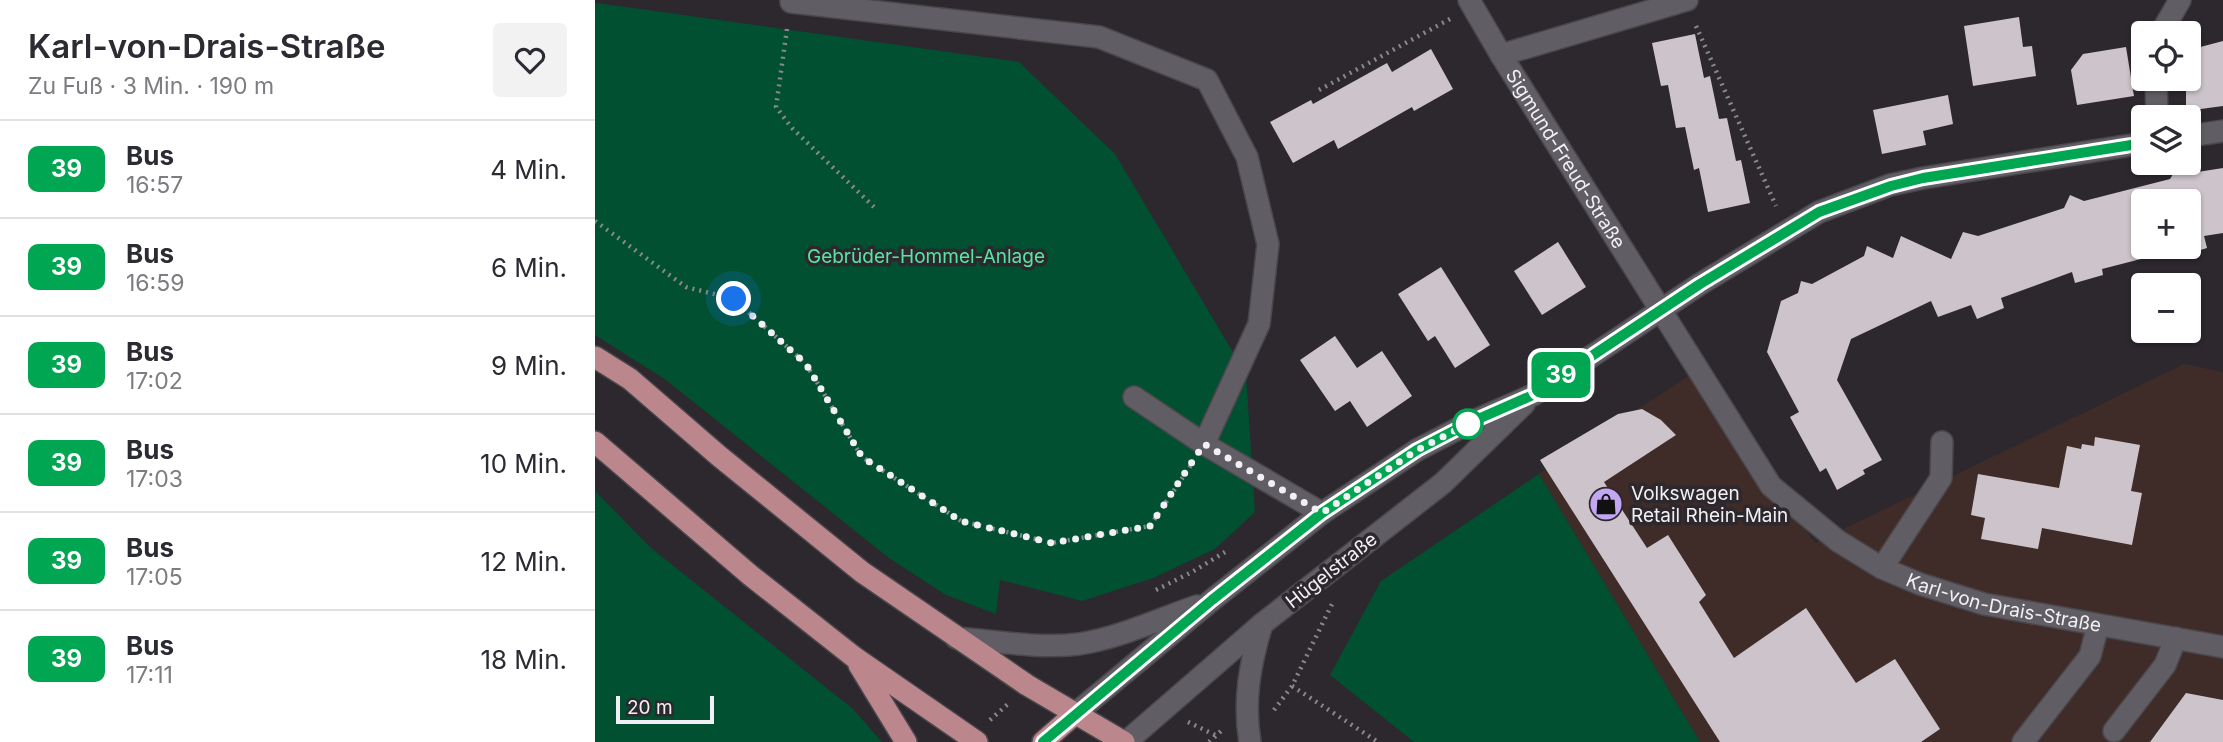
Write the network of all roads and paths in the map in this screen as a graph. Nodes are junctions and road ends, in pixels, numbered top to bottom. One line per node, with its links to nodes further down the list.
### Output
1 (2180, 0): 5 (street)
2 (1686, 1): 6 (street); 13 (path)
3 (791, 2): 11 (path); 20 (street)
4 (1471, 3): 6 (street, Sigmund-Freud-Straße); 7 (path)
5 (2168, 21)
6 (1501, 55): 14 (street, Sigmund-Freud-Straße)
7 (1319, 90)
8 (2223, 131): 9 (street)
9 (2201, 134)
10 (2131, 145): 13 (street, Hügelstraße)
11 (874, 207)
12 (595, 221): 20 (path)
13 (1787, 229): 14 (street, Hügelstraße)
14 (1661, 309): 16 (street, Hügelstraße); 23 (street, Karl-von-Drais-Straße)
15 (595, 356): 29 (main road)
16 (1533, 395): 21 (street, Hügelstraße); 27 (street, Hügelstraße)
17 (1133, 397): 20 (street)
18 (1942, 442): 23 (street)
19 (595, 443): 32 (main road)
20 (1204, 444): 21 (street)
21 (1322, 513): 25 (street, Hügelstraße)
22 (1232, 548): 24 (path)
23 (1882, 568): 28 (street, Karl-von-Drais-Straße)
24 (1146, 594)
25 (1212, 600): 29 (street); 35 (street, Hügelstraße)
26 (1333, 601): 33 (path)
27 (1262, 624): 43 (street, Hügelstraße); 45 (street)
28 (2098, 625): 30 (street, Karl-von-Drais-Straße); 47 (street)
29 (956, 638): 35 (main road)
30 (2176, 638): 31 (street, Karl-von-Drais-Straße); 39 (street)
31 (2223, 647)
32 (854, 657): 40 (main road); 41 (main road)
33 (1292, 685): 38 (path); 46 (path)
34 (1012, 700): 36 (path)
35 (1076, 713): 42 (main road, Hügelstraße); 43 (main road)
36 (996, 714)
37 (1182, 718): 44 (path)
38 (1268, 718)
39 (2114, 731)
40 (906, 742)
41 (977, 742)
42 (1043, 742)
43 (1125, 742)
44 (1209, 742)
45 (1250, 742)
46 (1378, 742)
47 (2023, 742)

